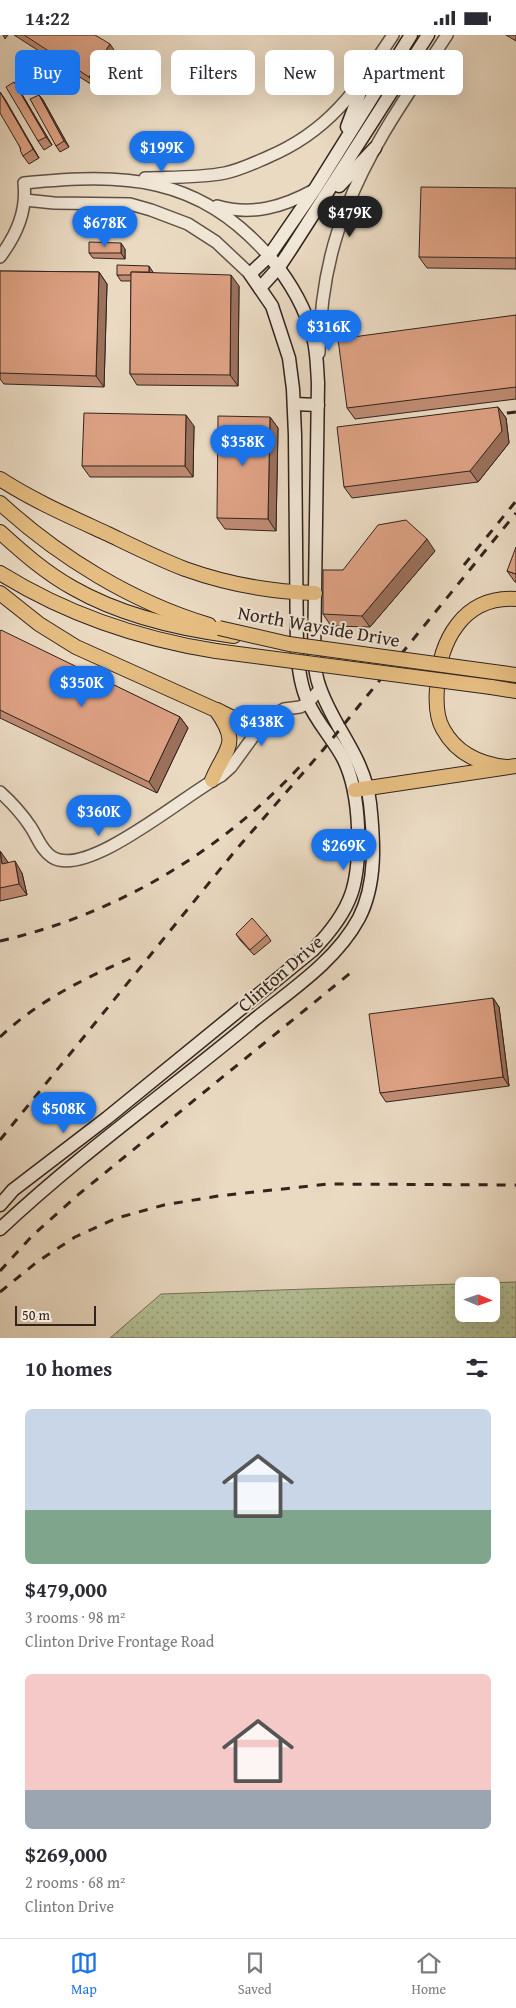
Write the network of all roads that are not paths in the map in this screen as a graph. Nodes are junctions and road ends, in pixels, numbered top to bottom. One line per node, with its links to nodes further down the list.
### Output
1 (393, 35): 5 (street)
2 (411, 35): 9 (main road)
3 (428, 35): 14 (main road)
4 (446, 35): 8 (street)
5 (383, 50)
6 (351, 95): 10 (street)
7 (359, 95): 9 (main road)
8 (375, 148): 14 (main road); 20 (street)
9 (331, 163): 11 (main road)
10 (121, 178): 12 (street); 13 (street)
11 (315, 189): 13 (street); 15 (main road)
12 (25, 200): 16 (street); 18 (street)
13 (206, 203): 15 (street)
14 (317, 210): 17 (main road)
15 (269, 256): 17 (main road, Clinton Drive); 18 (main road)
16 (0, 257)
17 (279, 267): 19 (main road); 20 (main road, Clinton Drive)
18 (250, 275): 19 (main road, Clinton Drive)
19 (260, 288): 21 (main road, Clinton Drive)
20 (318, 383): 22 (main road, Clinton Drive)
21 (294, 405): 22 (main road); 26 (main road, Clinton Drive)
22 (318, 405): 27 (main road, Clinton Drive)
23 (0, 479): 30 (main road)
24 (0, 503): 33 (main road, North Wayside Drive)
25 (0, 533): 33 (main road)
26 (296, 562): 27 (main road); 30 (main road, Clinton Drive)
27 (315, 563): 31 (main road, Clinton Drive)
28 (0, 573): 36 (main road, North Wayside Drive, bridge)
29 (0, 593): 38 (main road)
30 (296, 593): 31 (main road); 37 (main road, Clinton Drive)
31 (315, 593): 35 (main road, Clinton Drive)
32 (516, 599): 40 (main road)
33 (219, 631): 34 (main road, North Wayside Drive, bridge)
34 (516, 675)
35 (320, 689): 37 (street); 42 (main road, Clinton Drive)
36 (516, 691)
37 (308, 703): 39 (street); 42 (main road, Clinton Drive)
38 (216, 710): 39 (main road); 41 (main road)
39 (266, 719): 41 (street)
40 (511, 767): 42 (main road)
41 (212, 780): 43 (street)
42 (361, 789): 44 (main road, Clinton Drive); 45 (main road, Clinton Drive)
43 (0, 792)
44 (92, 1129): 45 (main road); 46 (main road, Clinton Drive)
45 (102, 1141): 47 (main road, Clinton Drive)
46 (0, 1205)
47 (0, 1229)

